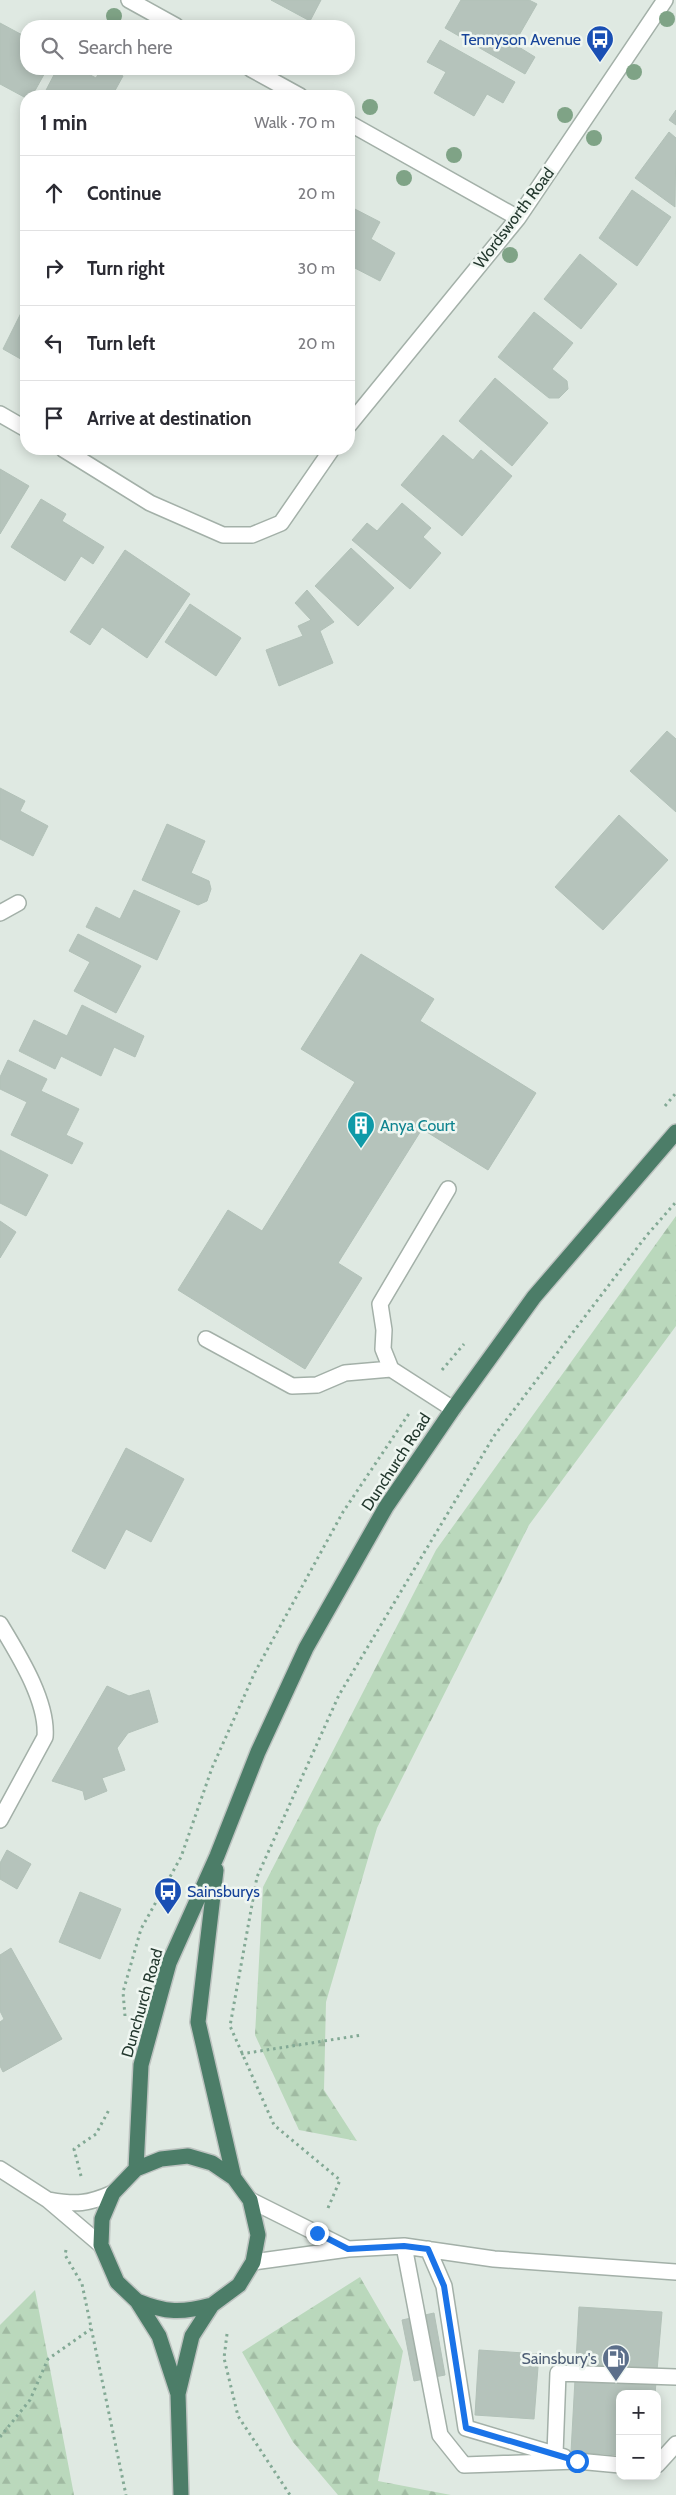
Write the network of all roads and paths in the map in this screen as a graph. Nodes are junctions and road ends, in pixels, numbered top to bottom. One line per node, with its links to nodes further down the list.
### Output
1 (129, 0): 3 (street)
2 (666, 0): 7 (street, Wordsworth Road)
3 (165, 20)
4 (262, 75): 5 (street)
5 (289, 90)
6 (355, 126): 7 (street)
7 (518, 218): 9 (street, Wordsworth Road)
8 (0, 414): 10 (street)
9 (355, 418)
10 (20, 426)
11 (73, 455): 12 (street)
12 (328, 455)
13 (18, 903): 14 (street)
14 (0, 913)
15 (676, 1132): 20 (highway, Dunchurch Road)
16 (448, 1189): 19 (street)
17 (676, 1202): 24 (path)
18 (206, 1339): 19 (street)
19 (391, 1369): 20 (street)
20 (452, 1409): 23 (highway, Dunchurch Road)
21 (0, 1624): 22 (street)
22 (0, 1820)
23 (217, 1856): 28 (highway, Dunchurch Road); 29 (highway, Dunchurch Road)
24 (230, 2026)
25 (362, 2035): 26 (path)
26 (242, 2054)
27 (0, 2169): 31 (street)
28 (136, 2169): 29 (highway, Dunchurch Road); 30 (highway, Dunchurch Road)
29 (234, 2178): 32 (highway, Dunchurch Road)
30 (112, 2193): 31 (street); 33 (highway, Dunchurch Road)
31 (48, 2200): 33 (street)
32 (250, 2200): 35 (street); 37 (highway, Dunchurch Road)
33 (102, 2245): 39 (highway, Dunchurch Road)
34 (404, 2246): 35 (street); 36 (street); 47 (street)
35 (348, 2249): 37 (street)
36 (428, 2249): 38 (street); 46 (street)
37 (253, 2262): 40 (highway, Dunchurch Road)
38 (676, 2272)
39 (137, 2301): 40 (highway, Dunchurch Road); 43 (highway, Dunchurch Road)
40 (212, 2305): 43 (highway, Dunchurch Road)
41 (91, 2329): 44 (path)
42 (676, 2377): 46 (street)
43 (178, 2394): 50 (highway, Dunchurch Road)
44 (0, 2437)
45 (676, 2444): 48 (street)
46 (555, 2454): 47 (street)
47 (577, 2461): 49 (street)
48 (661, 2461)
49 (616, 2464)
50 (181, 2495)

